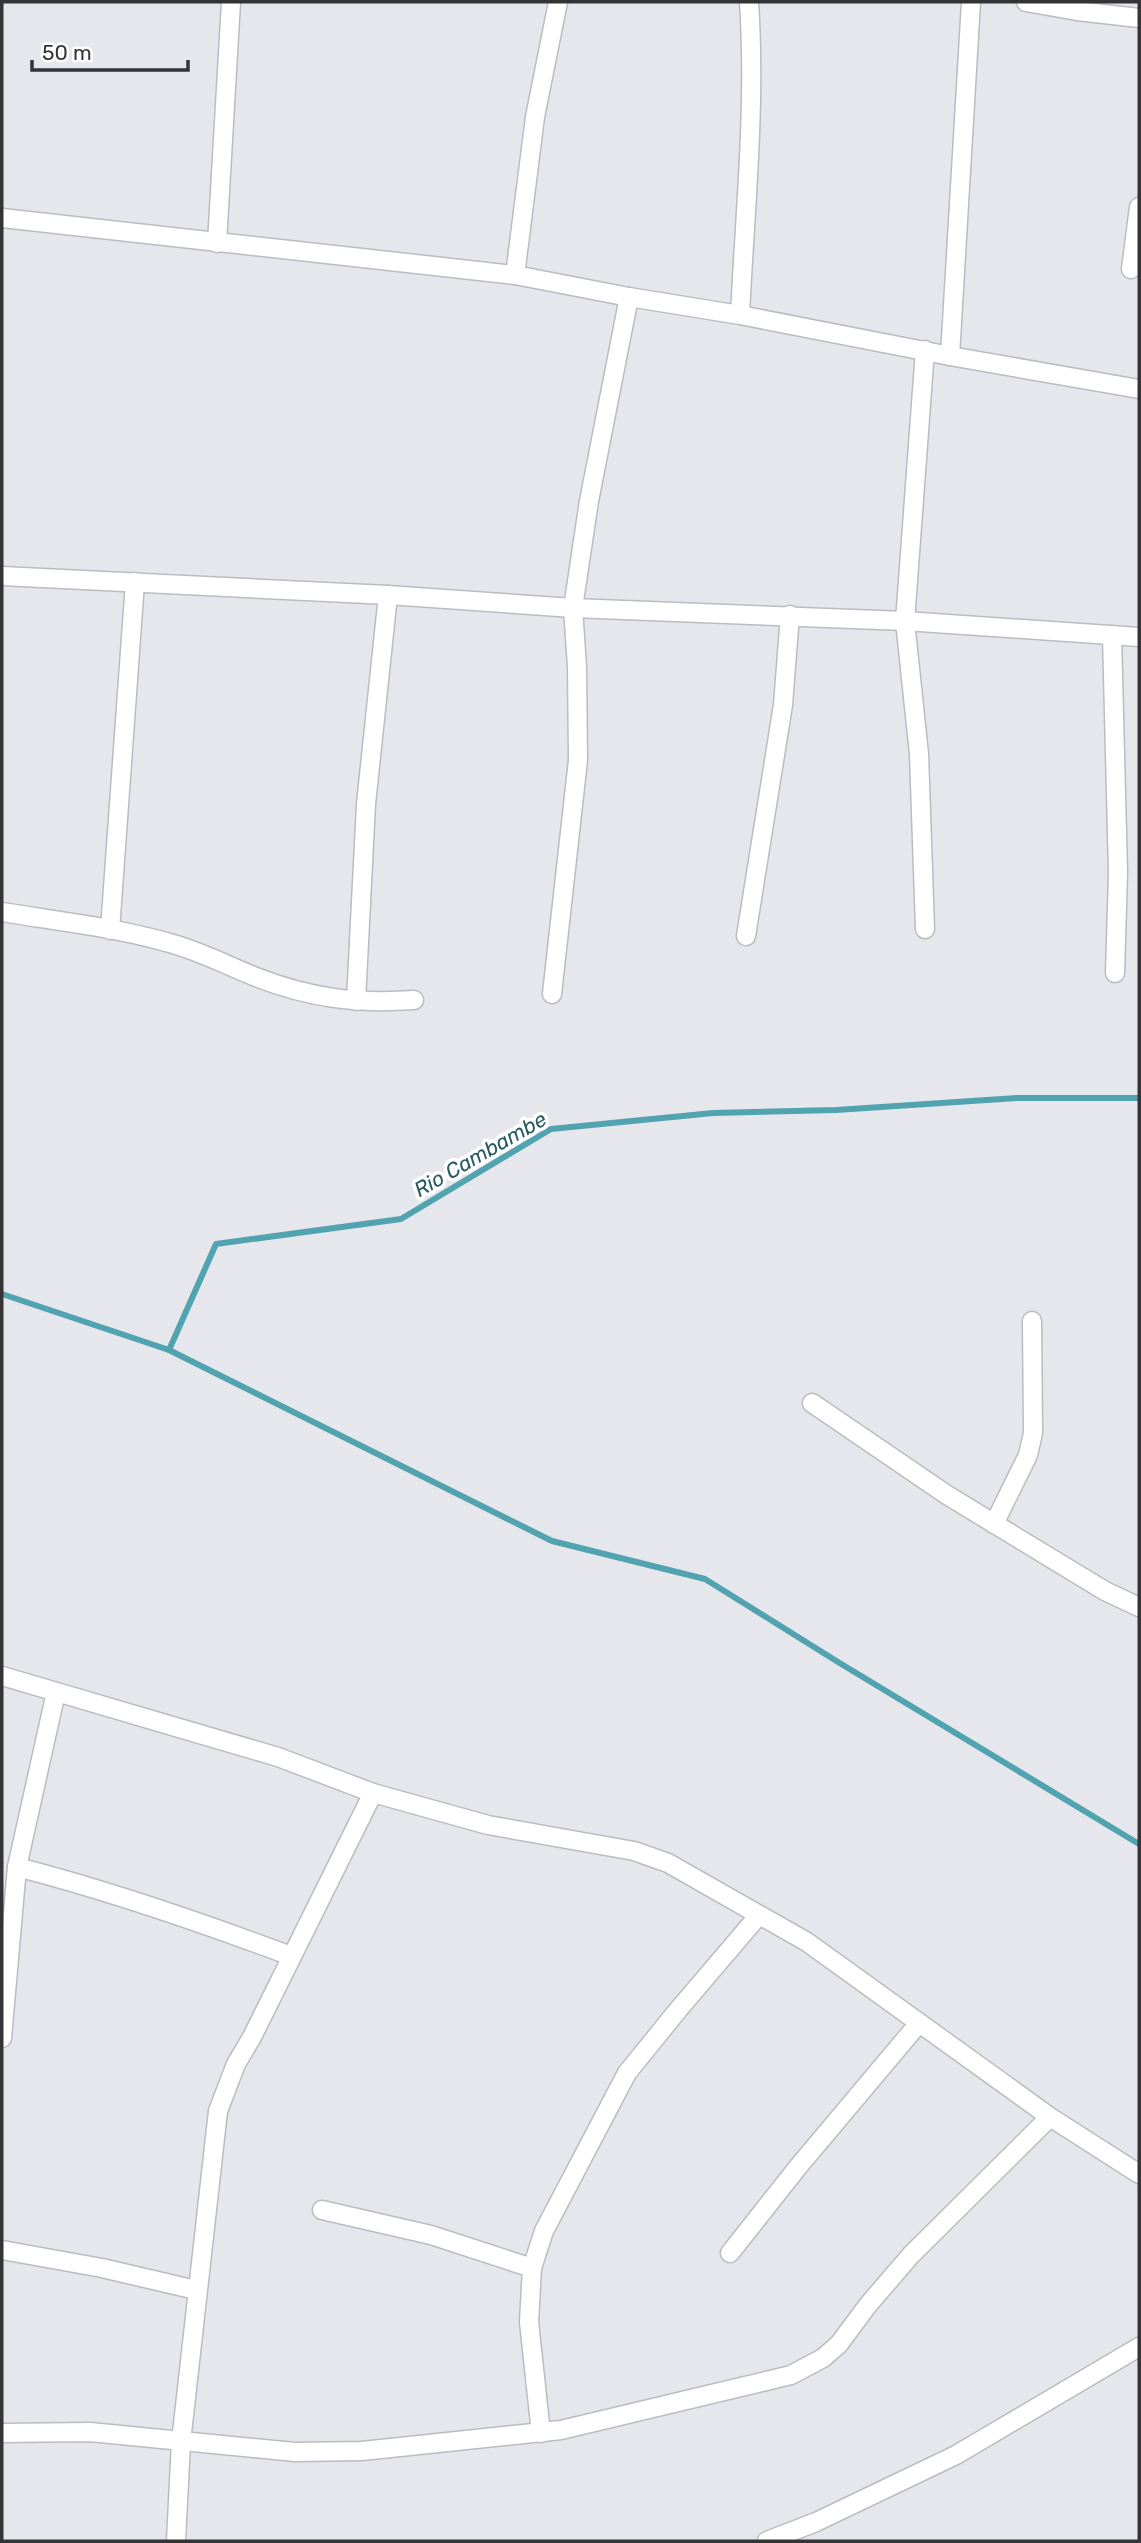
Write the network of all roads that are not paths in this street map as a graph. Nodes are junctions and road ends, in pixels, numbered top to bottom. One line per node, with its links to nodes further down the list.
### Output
1 (232, 2): 9 (street)
2 (558, 2): 11 (street)
3 (749, 2): 13 (street)
4 (971, 2): 15 (street)
5 (1026, 2): 6 (street)
6 (1139, 18)
7 (1139, 207): 10 (street)
8 (2, 218): 9 (street)
9 (217, 243): 11 (street)
10 (1131, 269)
11 (515, 275): 12 (street)
12 (629, 297): 13 (street); 20 (street)
13 (740, 315): 14 (street)
14 (925, 350): 15 (street); 22 (street)
15 (950, 356): 16 (street)
16 (1139, 389)
17 (2, 576): 18 (street)
18 (135, 582): 19 (street); 27 (street)
19 (388, 596): 20 (street); 32 (street)
20 (573, 608): 21 (street); 30 (street)
21 (790, 615): 22 (street); 28 (street)
22 (905, 621): 23 (street); 26 (street)
23 (1112, 635): 24 (street); 29 (street)
24 (1139, 637)
25 (2, 912): 27 (street)
26 (925, 929)
27 (110, 930): 32 (street)
28 (746, 936)
29 (1115, 973)
30 (552, 994)
31 (414, 1000): 32 (street)
32 (356, 1001)
33 (1032, 1321): 35 (street)
34 (812, 1403): 35 (street)
35 (995, 1524): 36 (street)
36 (1139, 1607)
37 (2, 1676): 38 (street)
38 (56, 1692): 39 (street); 40 (street)
39 (373, 1793): 41 (street); 42 (street)
40 (17, 1867): 42 (street); 44 (street)
41 (759, 1915): 43 (street); 50 (street)
42 (291, 1956): 51 (street)
43 (919, 2023): 45 (street); 49 (street)
44 (2, 2038)
45 (1050, 2117): 46 (street); 54 (street)
46 (1139, 2174)
47 (322, 2210): 50 (street)
48 (2, 2250): 51 (street)
49 (730, 2253)
50 (532, 2268): 54 (street)
51 (196, 2290): 55 (street)
52 (1139, 2347): 56 (street)
53 (2, 2433): 55 (street)
54 (541, 2433): 55 (street)
55 (181, 2442): 57 (street)
56 (816, 2522): 58 (street); 59 (street)
57 (176, 2541)
58 (767, 2541)
59 (813, 2541)

